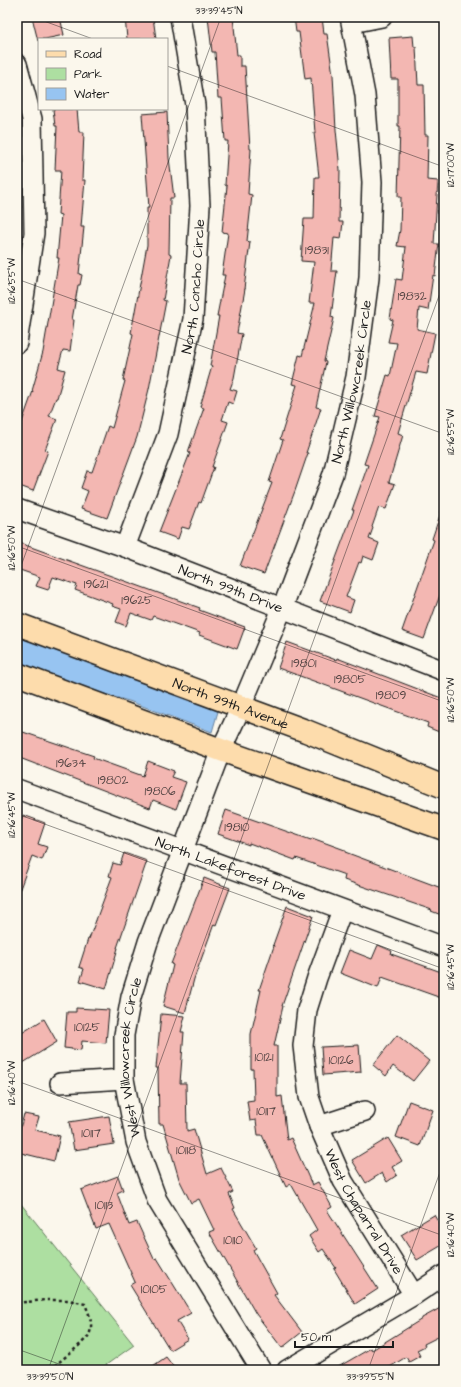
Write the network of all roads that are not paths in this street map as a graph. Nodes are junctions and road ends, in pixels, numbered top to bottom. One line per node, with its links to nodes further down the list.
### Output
1 (180, 17): 7 (street, North Concho Circle)
2 (382, 17): 3 (street)
3 (351, 20): 8 (street, North Willowcreek Circle)
4 (17, 64): 5 (street)
5 (17, 343)
6 (17, 509): 7 (street, North 99th Drive)
7 (125, 547): 8 (street, North 99th Drive)
8 (282, 609): 10 (street, North 99th Drive); 12 (street, North Willowcreek Circle)
9 (17, 624): 12 (main road, North 99th Avenue)
10 (444, 671)
11 (17, 674): 14 (main road)
12 (241, 707): 13 (street, North Willowcreek Circle); 15 (main road, North 99th Avenue)
13 (231, 728): 14 (street, West Willowcreek Circle)
14 (221, 750): 17 (main road); 18 (street, West Willowcreek Circle)
15 (444, 787)
16 (17, 789): 18 (street, North Lakeforest Drive)
17 (444, 829)
18 (184, 850): 19 (street, North Lakeforest Drive); 21 (street, West Willowcreek Circle)
19 (342, 910): 20 (street, North Lakeforest Drive); 24 (street, West Chaparral Drive)
20 (444, 947)
21 (124, 1079): 22 (street); 27 (street, West Willowcreek Circle)
22 (60, 1083)
23 (365, 1110): 24 (street)
24 (319, 1126): 26 (street, West Chaparral Drive)
25 (444, 1275): 26 (street)
26 (414, 1295): 28 (street)
27 (261, 1370)
28 (287, 1370)

